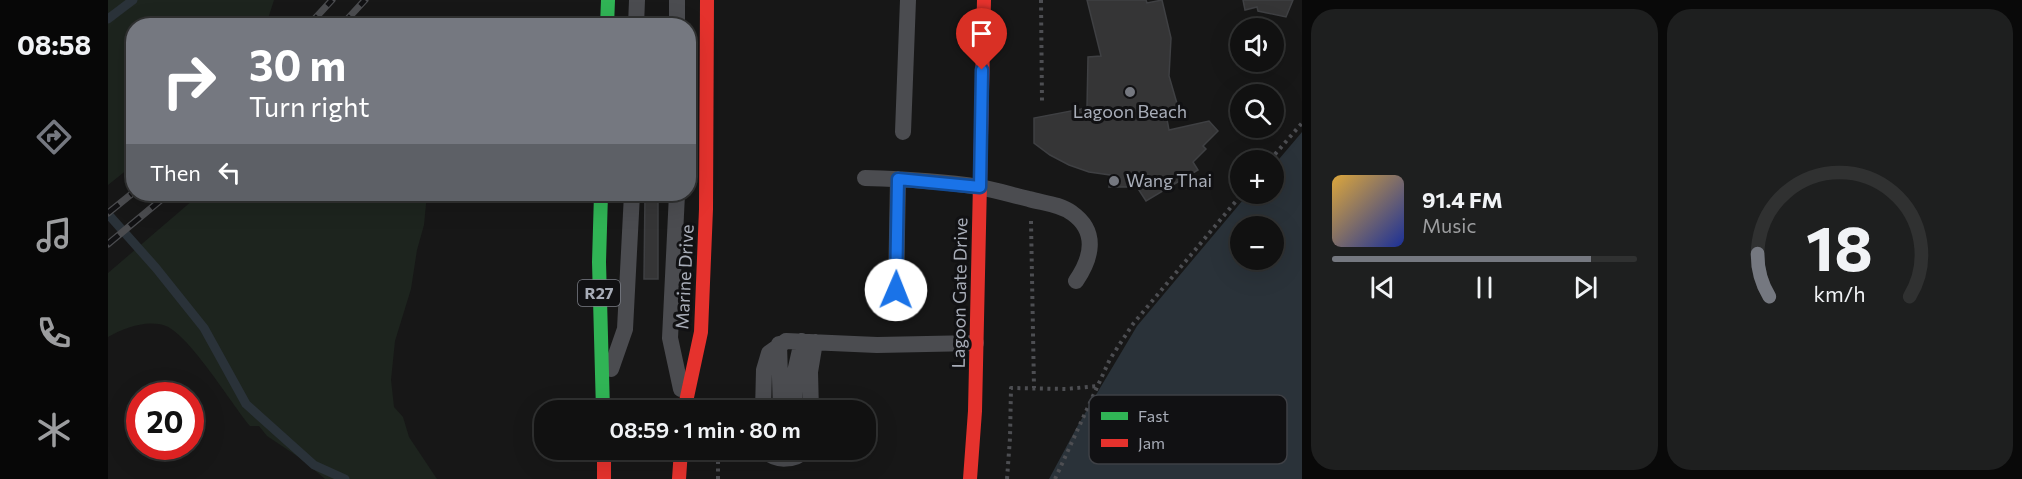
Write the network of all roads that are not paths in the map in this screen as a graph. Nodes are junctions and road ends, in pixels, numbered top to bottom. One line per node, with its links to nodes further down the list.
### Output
1 (608, 0): 8 (main road)
2 (637, 0): 9 (lane)
3 (677, 0): 10 (lane)
4 (707, 0): 26 (main road, Marine Drive)
5 (908, 0): 11 (lane)
6 (974, 0): 7 (lane)
7 (984, 0): 14 (main road, Lagoon Gate Drive)
8 (607, 18)
9 (636, 18)
10 (677, 18)
11 (903, 132)
12 (865, 178): 13 (lane)
13 (898, 179): 14 (lane); 19 (lane)
14 (980, 187): 18 (lane); 21 (main road, Lagoon Gate Drive)
15 (601, 201): 23 (main road, R27)
16 (632, 201): 23 (lane)
17 (677, 201): 25 (lane)
18 (1076, 281)
19 (896, 290)
20 (809, 341): 21 (lane); 22 (lane); 29 (lane); 30 (lane)
21 (976, 343): 35 (main road, Lagoon Gate Drive)
22 (779, 344): 27 (lane); 28 (lane)
23 (603, 393): 24 (main road, R27)
24 (603, 400)
25 (682, 400)
26 (686, 400)
27 (763, 400)
28 (781, 400)
29 (794, 400)
30 (811, 400)
31 (604, 460): 33 (main road)
32 (680, 460): 34 (main road)
33 (604, 479)
34 (679, 479)
35 (970, 479)

